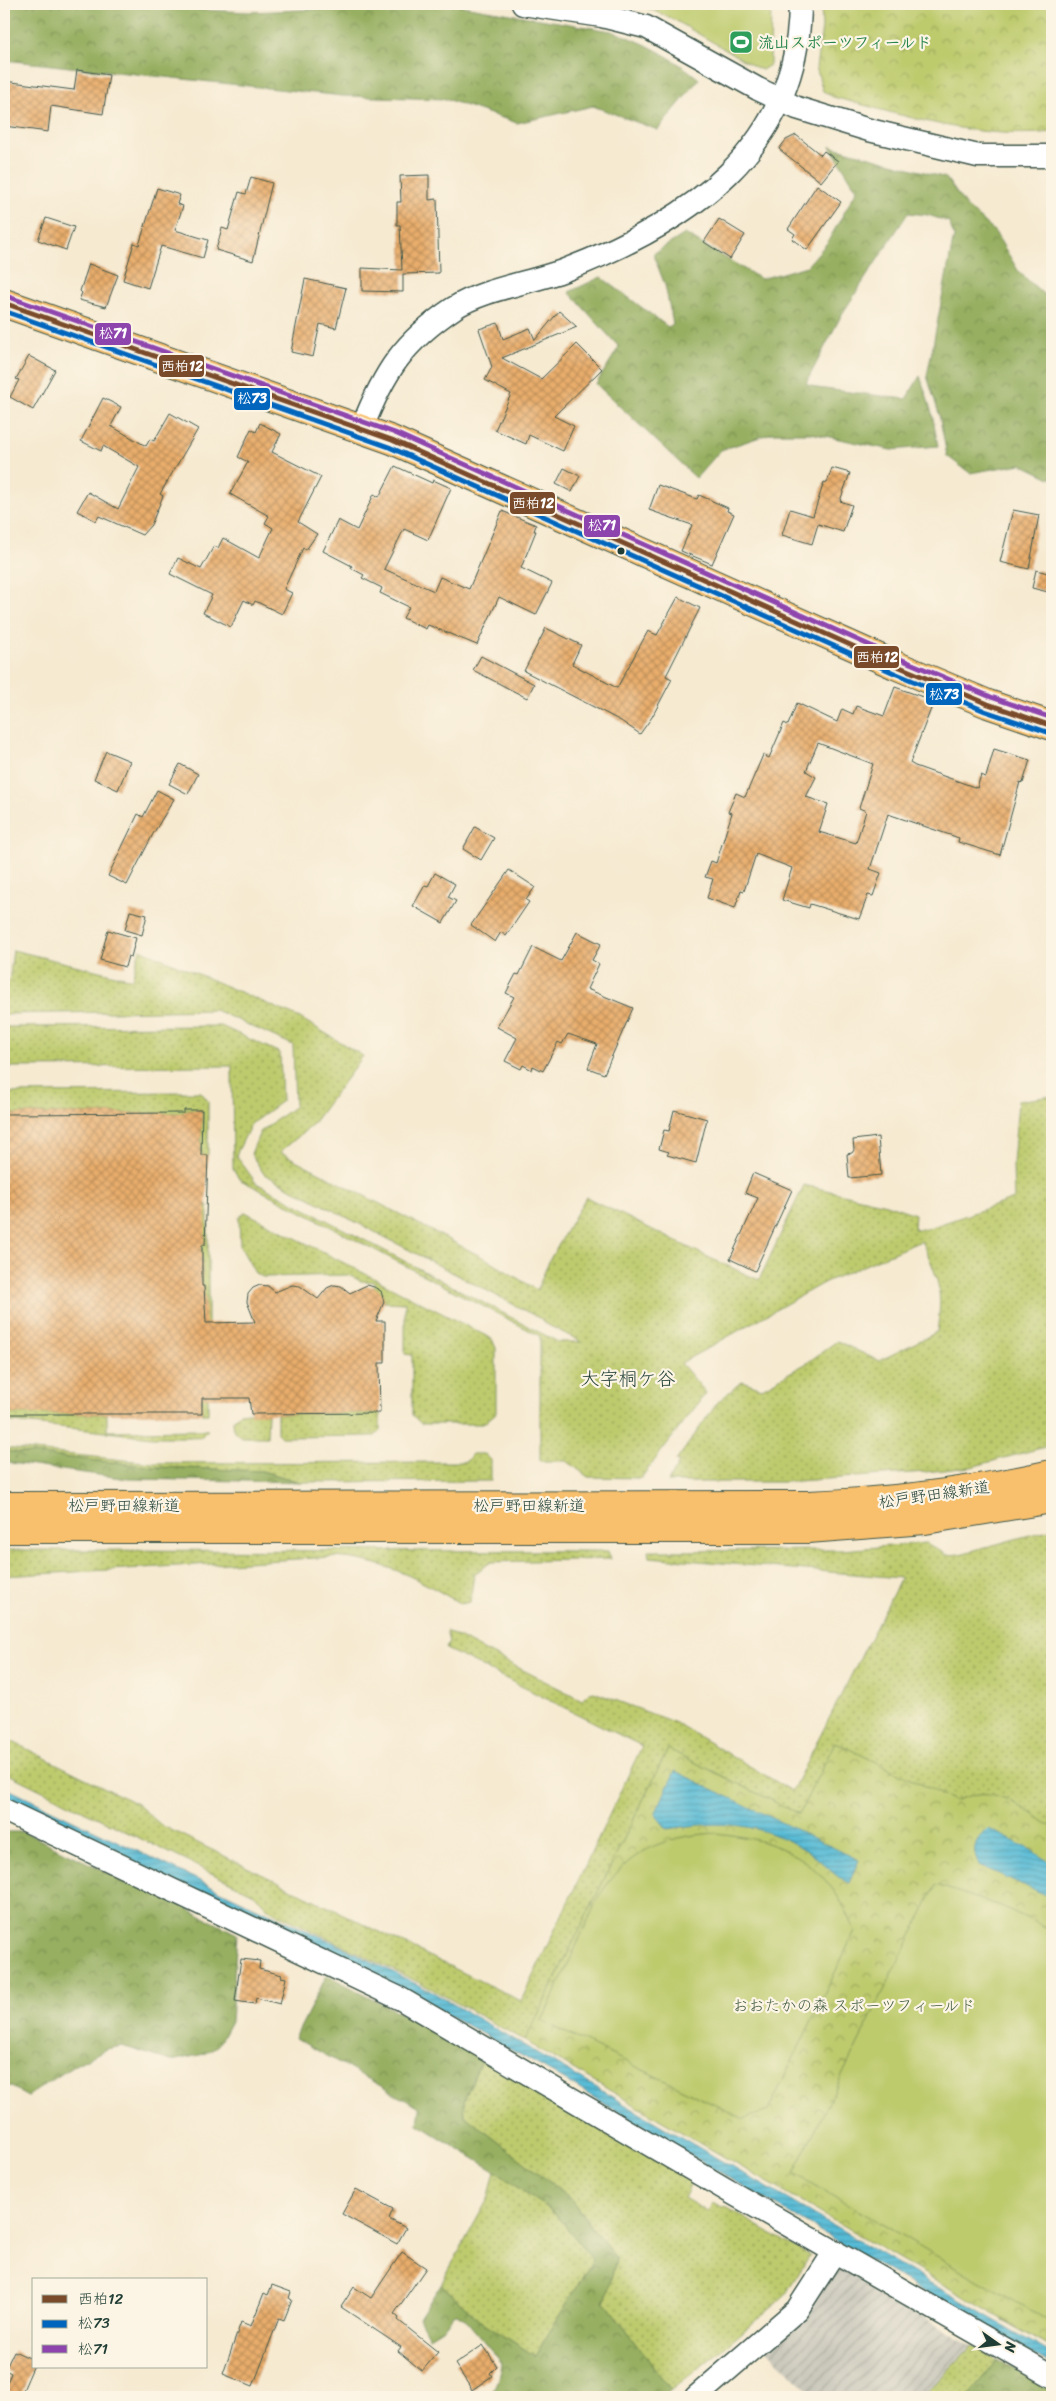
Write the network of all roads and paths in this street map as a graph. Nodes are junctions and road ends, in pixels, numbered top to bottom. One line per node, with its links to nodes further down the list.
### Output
1 (523, 4): 3 (street)
2 (800, 4): 3 (street)
3 (781, 101): 4 (street); 6 (street)
4 (1052, 156)
5 (4, 303): 6 (main road)
6 (362, 428): 7 (main road)
7 (1052, 726)
8 (1052, 1474): 10 (main road, 松戸野田線新道)
9 (1052, 1499): 11 (main road, 松戸野田線新道)
10 (4, 1506)
11 (4, 1529)
12 (4, 1810): 13 (street)
13 (26, 1821): 14 (street); 15 (street)
14 (4, 1826)
15 (835, 2251): 16 (street); 17 (street)
16 (1052, 2376)
17 (696, 2397)

